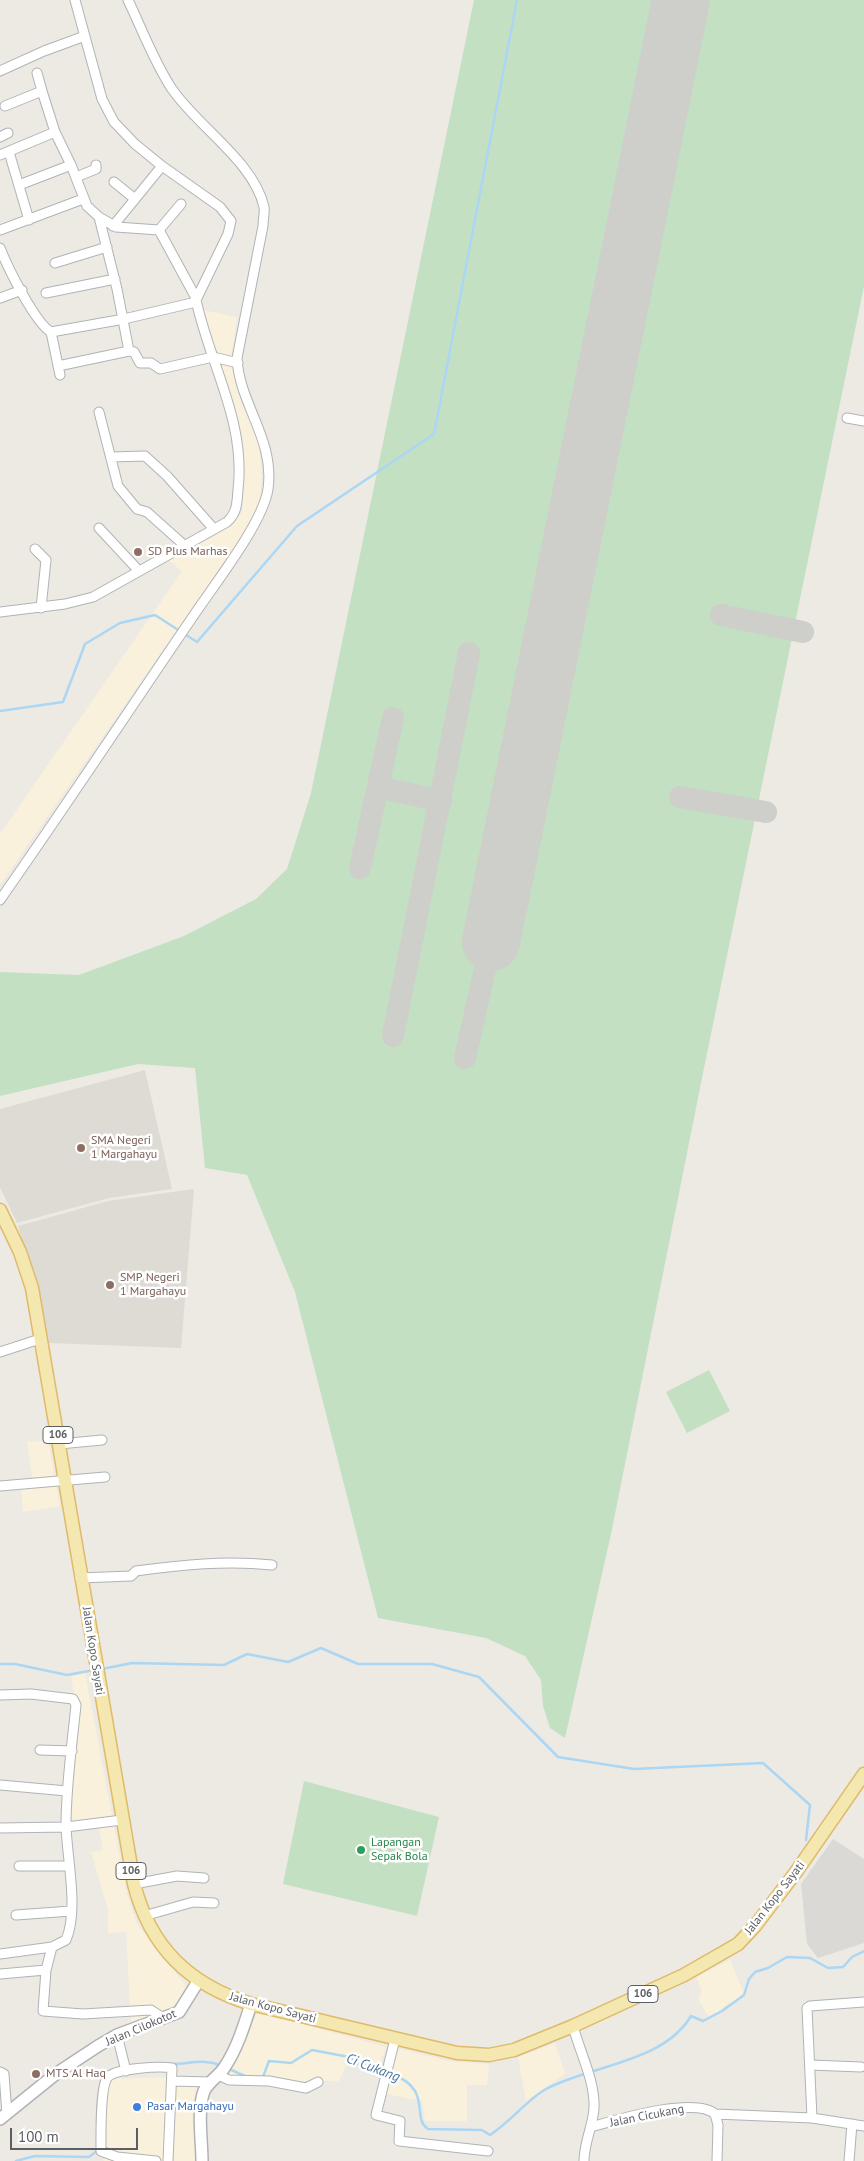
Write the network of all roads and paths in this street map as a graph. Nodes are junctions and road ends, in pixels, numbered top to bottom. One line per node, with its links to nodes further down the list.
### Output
1 (75, 0): 3 (street)
2 (128, 0): 36 (street)
3 (85, 36): 4 (street); 12 (street)
4 (0, 71)
5 (37, 73): 6 (street)
6 (42, 91): 7 (street); 8 (street)
7 (5, 106)
8 (54, 132): 9 (street); 10 (street)
9 (4, 153): 15 (street)
10 (71, 164): 13 (street); 15 (street)
11 (96, 165): 13 (street)
12 (162, 166): 17 (street); 31 (street)
13 (76, 177): 16 (street)
14 (114, 182): 17 (street)
15 (19, 185): 20 (street)
16 (83, 199): 19 (street); 20 (street)
17 (135, 199): 21 (street)
18 (181, 204): 23 (street)
19 (99, 218): 21 (street); 24 (street)
20 (29, 220): 22 (street)
21 (113, 226): 23 (street)
22 (0, 230)
23 (159, 230): 31 (street)
24 (107, 247): 26 (street); 27 (street)
25 (1, 254): 28 (street)
26 (55, 263)
27 (115, 279): 29 (street); 32 (street)
28 (22, 290): 30 (street); 33 (street)
29 (46, 293)
30 (0, 298)
31 (196, 300): 32 (street); 35 (street)
32 (124, 319): 33 (street); 34 (street)
33 (51, 332): 34 (street)
34 (129, 351): 35 (street)
35 (213, 357): 36 (street); 42 (street)
36 (238, 363): 48 (street)
37 (98, 412): 40 (street)
38 (847, 418): 39 (street)
39 (864, 421)
40 (111, 457): 42 (street); 43 (street)
41 (99, 528): 45 (street)
42 (213, 528): 43 (street)
43 (184, 545): 45 (street)
44 (35, 549): 46 (street)
45 (139, 571): 46 (street)
46 (41, 608): 47 (street)
47 (0, 612)
48 (0, 900)
49 (0, 1210): 50 (main road, Jalan Kopo Sayati / 106)
50 (40, 1339): 51 (street); 53 (main road, Jalan Kopo Sayati / 106)
51 (0, 1352)
52 (102, 1440): 53 (street)
53 (59, 1444): 55 (main road, Jalan Kopo Sayati / 106)
54 (105, 1477): 55 (street)
55 (64, 1482): 56 (street); 58 (main road, Jalan Kopo Sayati / 106)
56 (0, 1486)
57 (272, 1565): 58 (street)
58 (80, 1578): 65 (main road, Jalan Kopo Sayati / 106)
59 (0, 1694): 61 (street)
60 (40, 1750): 61 (street)
61 (72, 1751): 64 (street)
62 (864, 1774): 84 (main road, Jalan Kopo Sayati / 106)
63 (0, 1785): 64 (street)
64 (67, 1790): 66 (street)
65 (122, 1820): 66 (street); 71 (main road, Jalan Kopo Sayati / 106)
66 (66, 1827): 67 (street); 69 (street)
67 (0, 1828)
68 (18, 1866): 69 (street)
69 (69, 1866): 73 (street)
70 (204, 1878): 71 (street)
71 (134, 1884): 75 (main road, Jalan Kopo Sayati / 106)
72 (214, 1903): 75 (street)
73 (71, 1911): 74 (street); 76 (street)
74 (16, 1915)
75 (144, 1916): 80 (main road, Jalan Kopo Sayati / 106)
76 (52, 1946): 77 (street); 78 (street)
77 (0, 1954)
78 (46, 1970): 79 (street); 83 (street)
79 (0, 1974)
80 (199, 1980): 82 (main road, Jalan Kopo Sayati / 106); 83 (street, Jalan Cilokotot)
81 (864, 2002): 87 (street)
82 (254, 2005): 86 (main road, Jalan Kopo Sayati / 106); 91 (street)
83 (163, 2018): 85 (street, Jalan Cilokotot)
84 (573, 2026): 86 (main road, Jalan Kopo Sayati / 106); 99 (street)
85 (117, 2035): 88 (street); 95 (street, Jalan Cilokotot)
86 (395, 2039): 100 (street)
87 (810, 2065): 89 (street); 96 (street)
88 (126, 2067): 92 (street); 101 (street)
89 (862, 2067)
90 (0, 2072): 95 (street)
91 (217, 2076): 92 (street); 93 (street); 104 (street)
92 (172, 2081): 103 (street)
93 (318, 2082)
94 (716, 2114): 96 (street, Jalan Cicukang); 99 (street, Jalan Cicukang); 106 (street)
95 (4, 2117)
96 (812, 2118): 97 (street, Jalan Cicukang)
97 (852, 2124): 98 (street, Jalan Cicukang); 107 (street)
98 (864, 2126)
99 (591, 2127): 105 (street)
100 (488, 2150)
101 (101, 2156): 102 (street)
102 (156, 2161)
103 (168, 2161)
104 (202, 2161)
105 (584, 2161)
106 (717, 2161)
107 (849, 2161)

